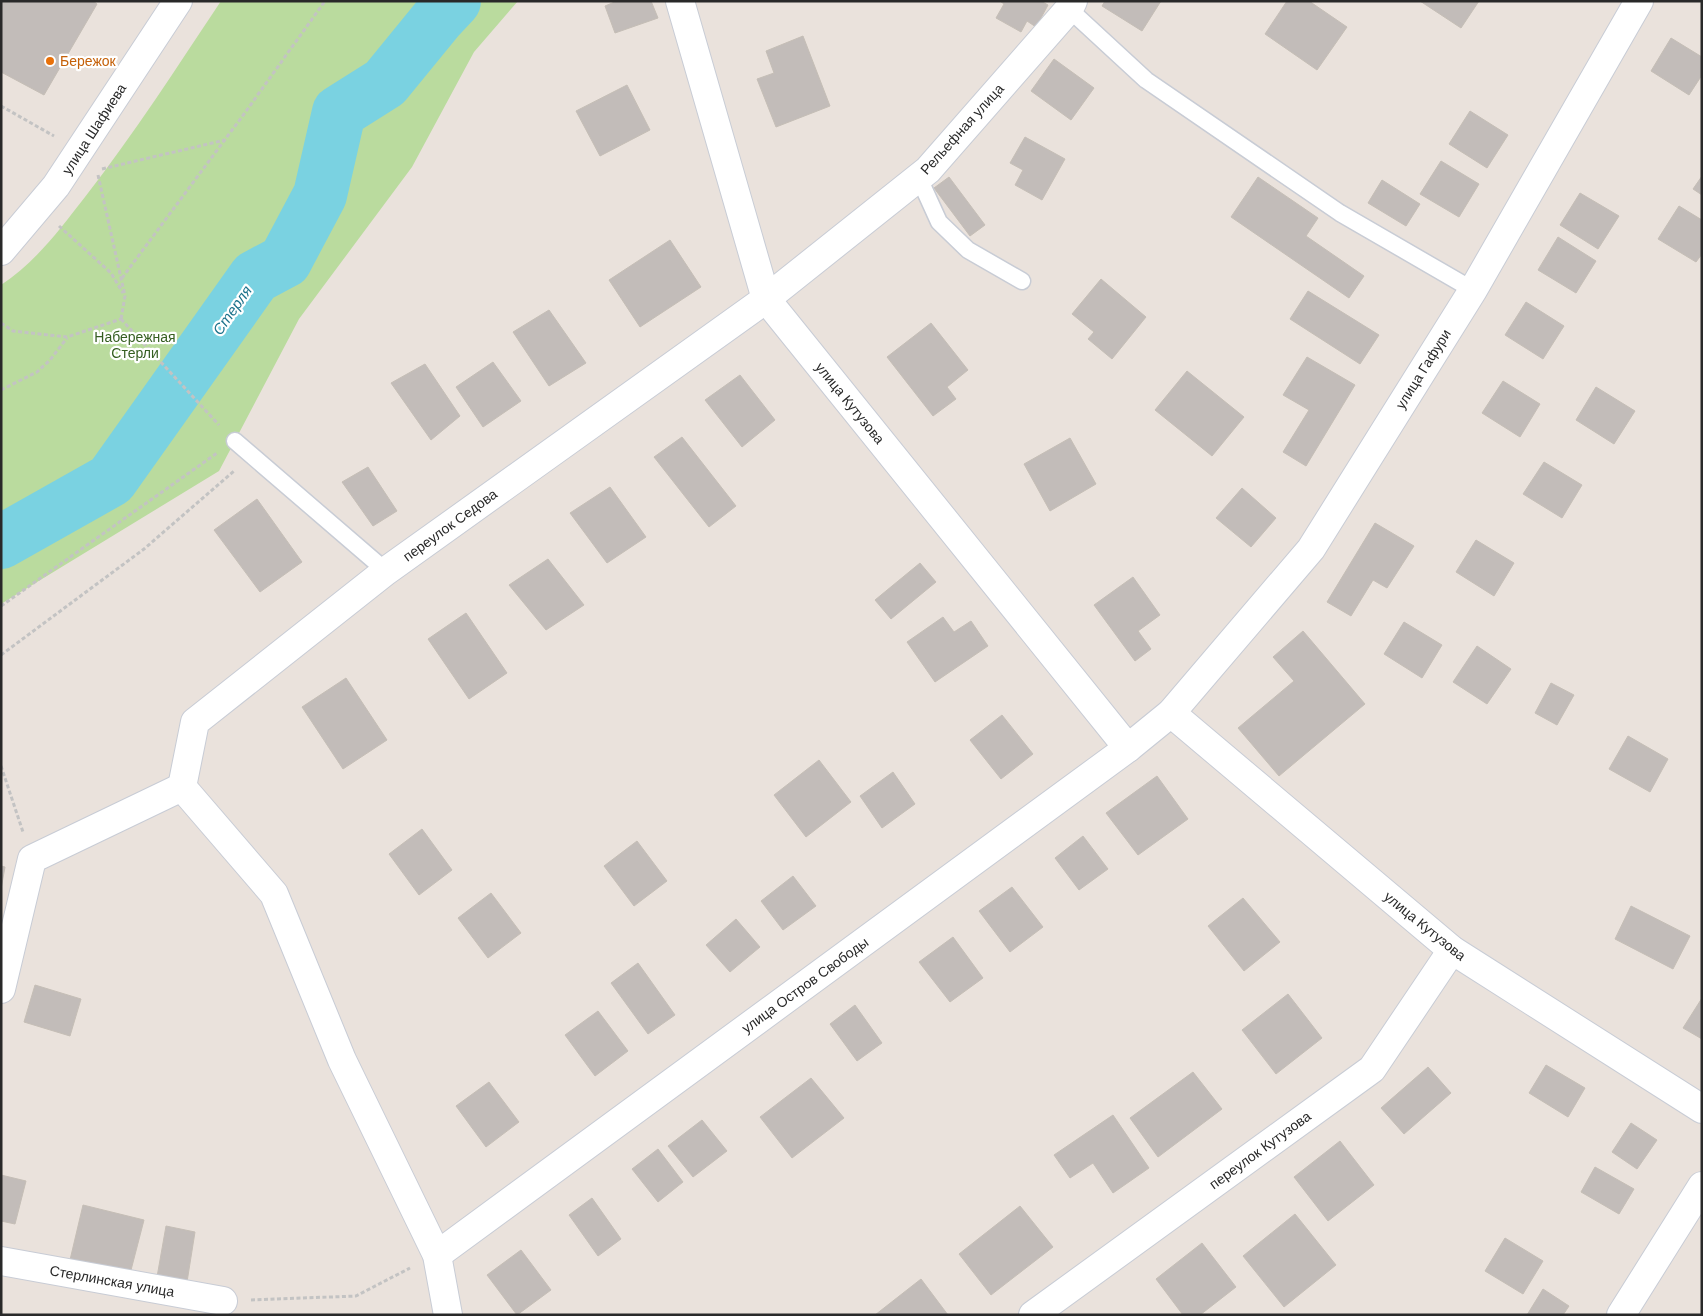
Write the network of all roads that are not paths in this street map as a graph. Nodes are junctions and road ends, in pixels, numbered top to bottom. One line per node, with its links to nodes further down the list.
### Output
1 (178, 1): 6 (street, улица Шафиева)
2 (680, 1): 9 (street, улица Кутузова)
3 (1640, 1): 8 (street, улица Гафури)
4 (1071, 5): 5 (street, Рельефная улица); 8 (lane)
5 (919, 178): 7 (lane); 9 (street, Рельефная улица)
6 (1, 251)
7 (1022, 281)
8 (1473, 290): 12 (street, улица Гафури)
9 (766, 299): 11 (street, переулок Седова); 13 (street, улица Кутузова)
10 (235, 441): 11 (lane)
11 (386, 571): 14 (street, переулок Седова)
12 (1171, 713): 13 (street, улица Остров Свободы); 15 (street, улица Кутузова)
13 (1128, 748): 19 (street, улица Остров Свободы)
14 (182, 787): 16 (street); 19 (street)
15 (1452, 950): 17 (street, улица Кутузова); 23 (street, переулок Кутузова)
16 (1, 989)
17 (1702, 1109)
18 (1702, 1186): 24 (street)
19 (437, 1254): 22 (street)
20 (1, 1261): 21 (street, Стерлинская улица)
21 (223, 1301)
22 (448, 1315)
23 (1033, 1315)
24 (1622, 1315)

